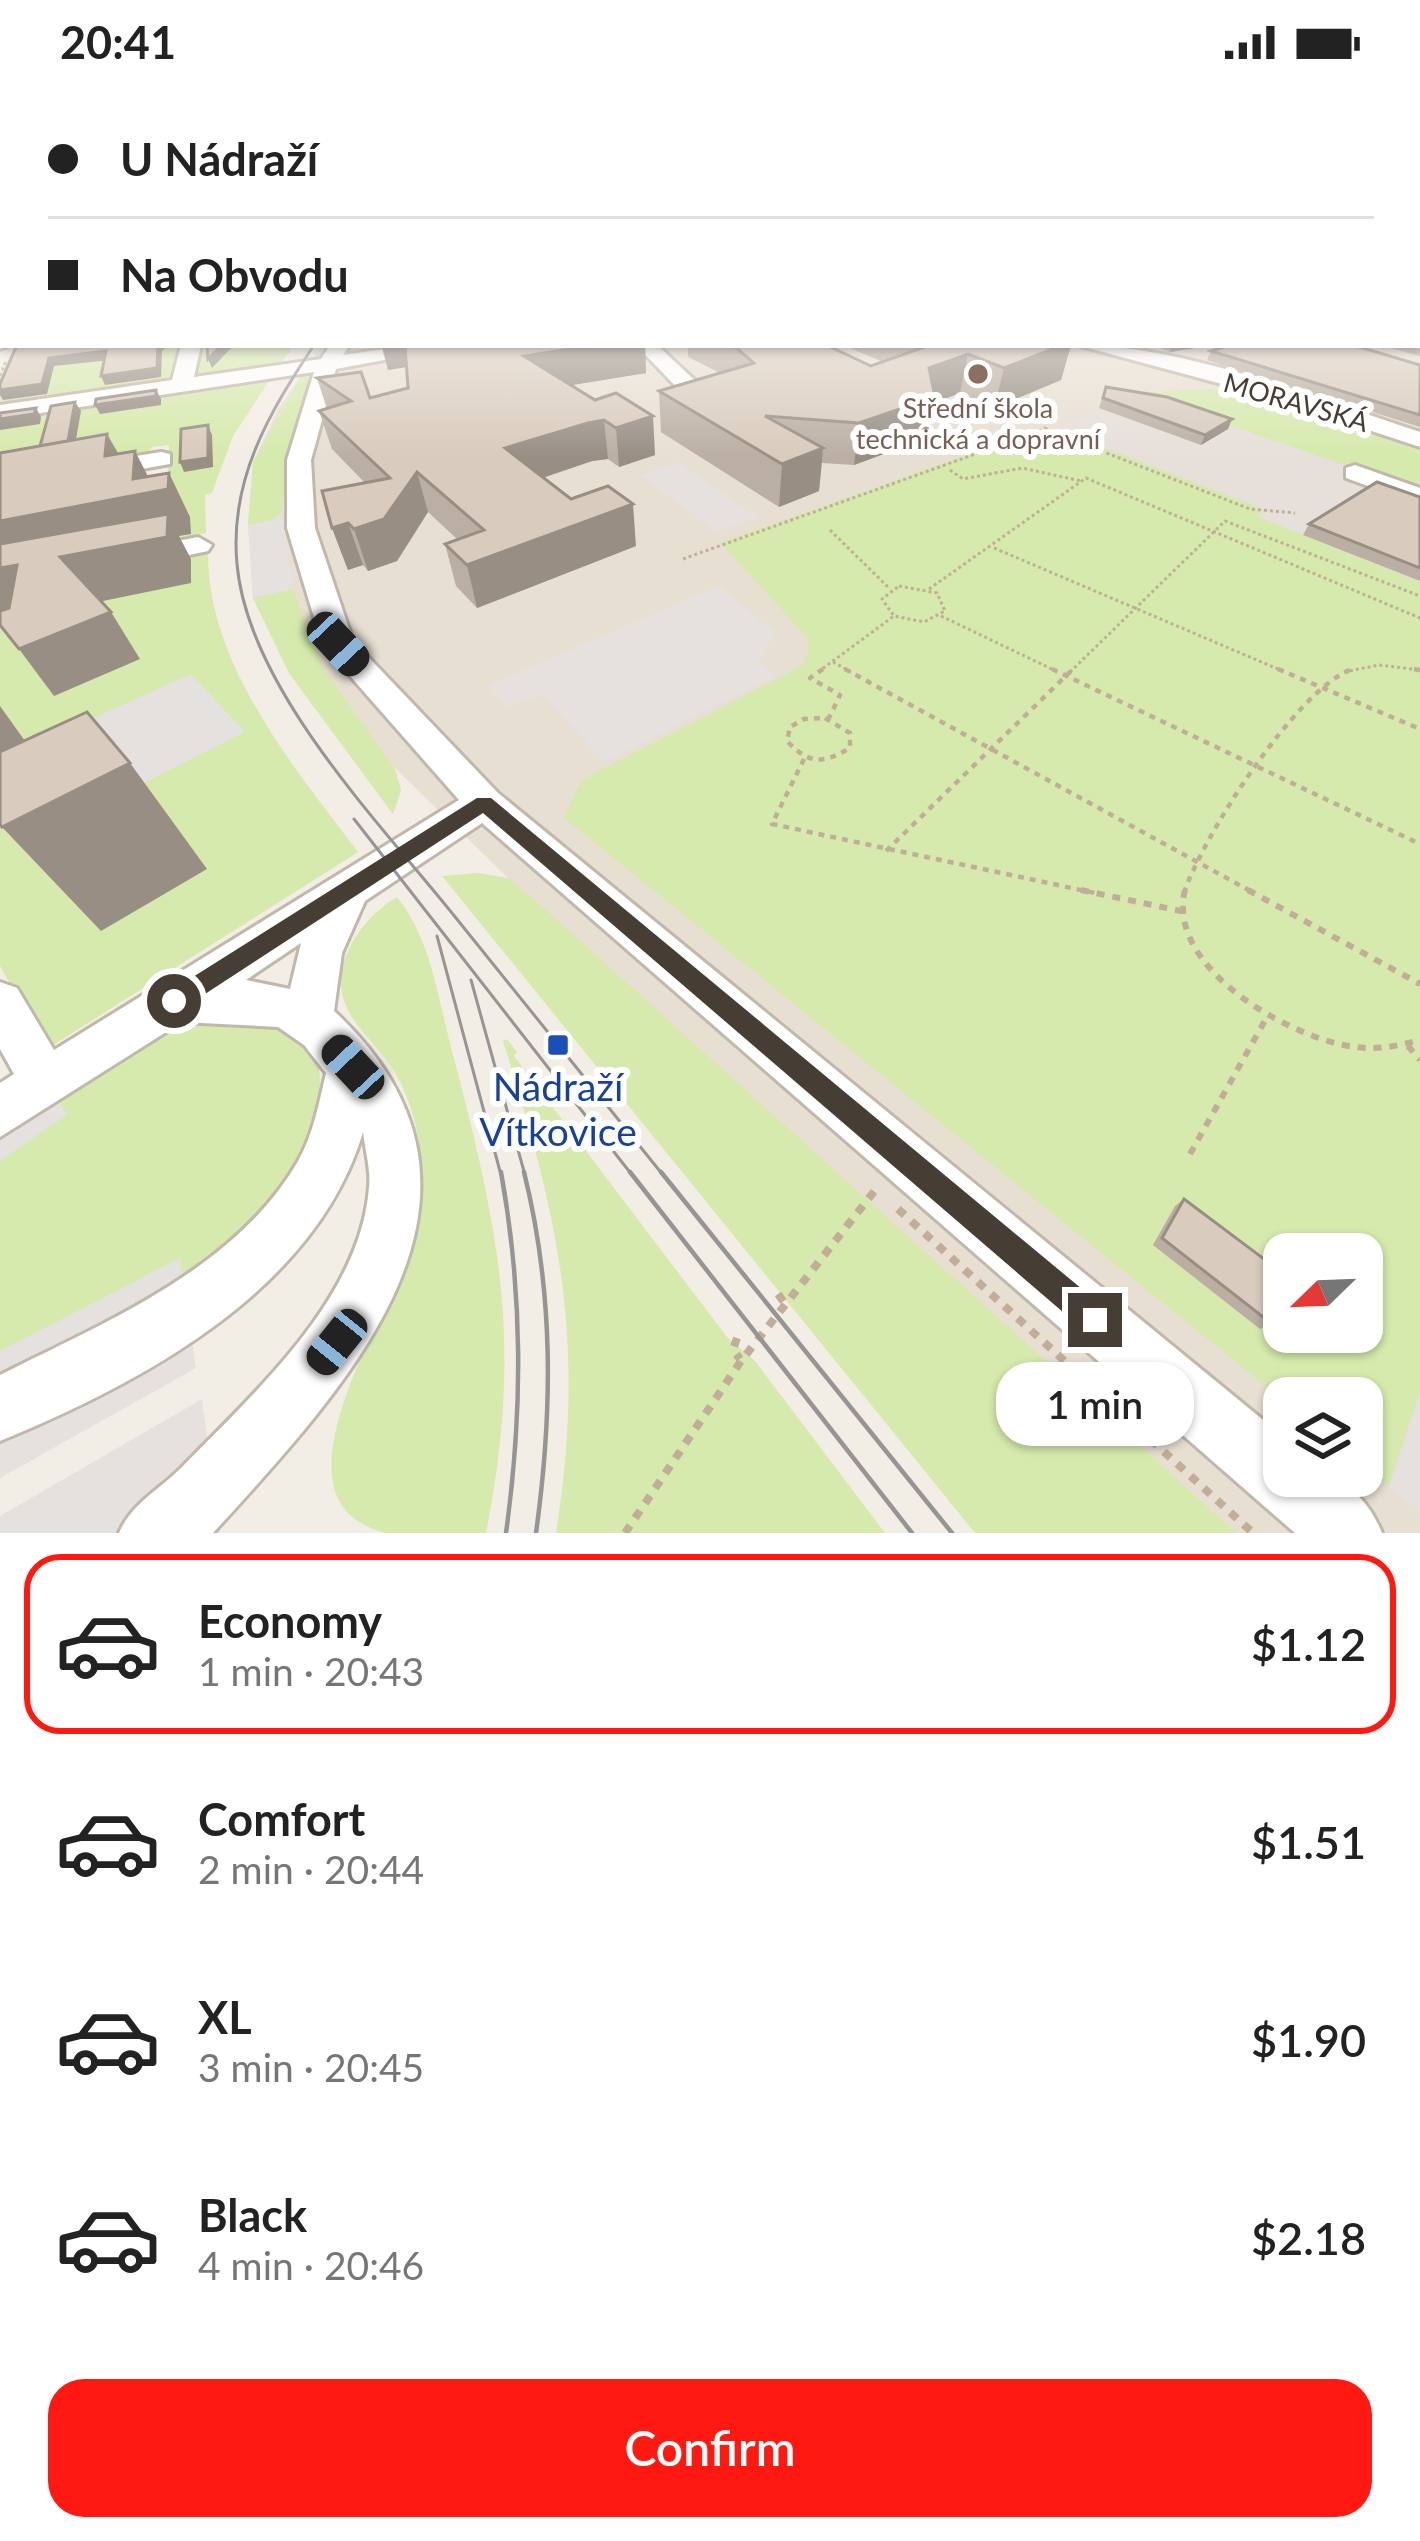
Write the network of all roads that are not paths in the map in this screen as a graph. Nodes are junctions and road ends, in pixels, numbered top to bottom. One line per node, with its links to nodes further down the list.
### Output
1 (190, 348): 10 (street)
2 (414, 348): 7 (street)
3 (649, 348): 11 (street)
4 (1097, 348): 8 (street)
5 (1124, 348): 8 (street)
6 (1216, 352): 8 (street)
7 (334, 354): 10 (street); 20 (street)
8 (1170, 369): 9 (street); 13 (street, MORAVSKÁ)
9 (1136, 383)
10 (182, 385): 12 (street)
11 (694, 392)
12 (0, 412)
13 (1420, 440)
14 (161, 459): 16 (street)
15 (1355, 473): 17 (street)
16 (0, 486)
17 (1420, 497)
18 (198, 545): 19 (street)
19 (110, 562)
20 (484, 803): 21 (street); 30 (street)
21 (350, 889): 22 (street); 24 (street)
22 (174, 1001): 24 (street); 26 (street)
23 (0, 1003): 26 (street)
24 (309, 1020): 25 (street)
25 (353, 1067): 28 (street); 29 (street)
26 (46, 1084): 27 (street)
27 (0, 1112)
28 (0, 1408)
29 (154, 1533)
30 (1347, 1533)

